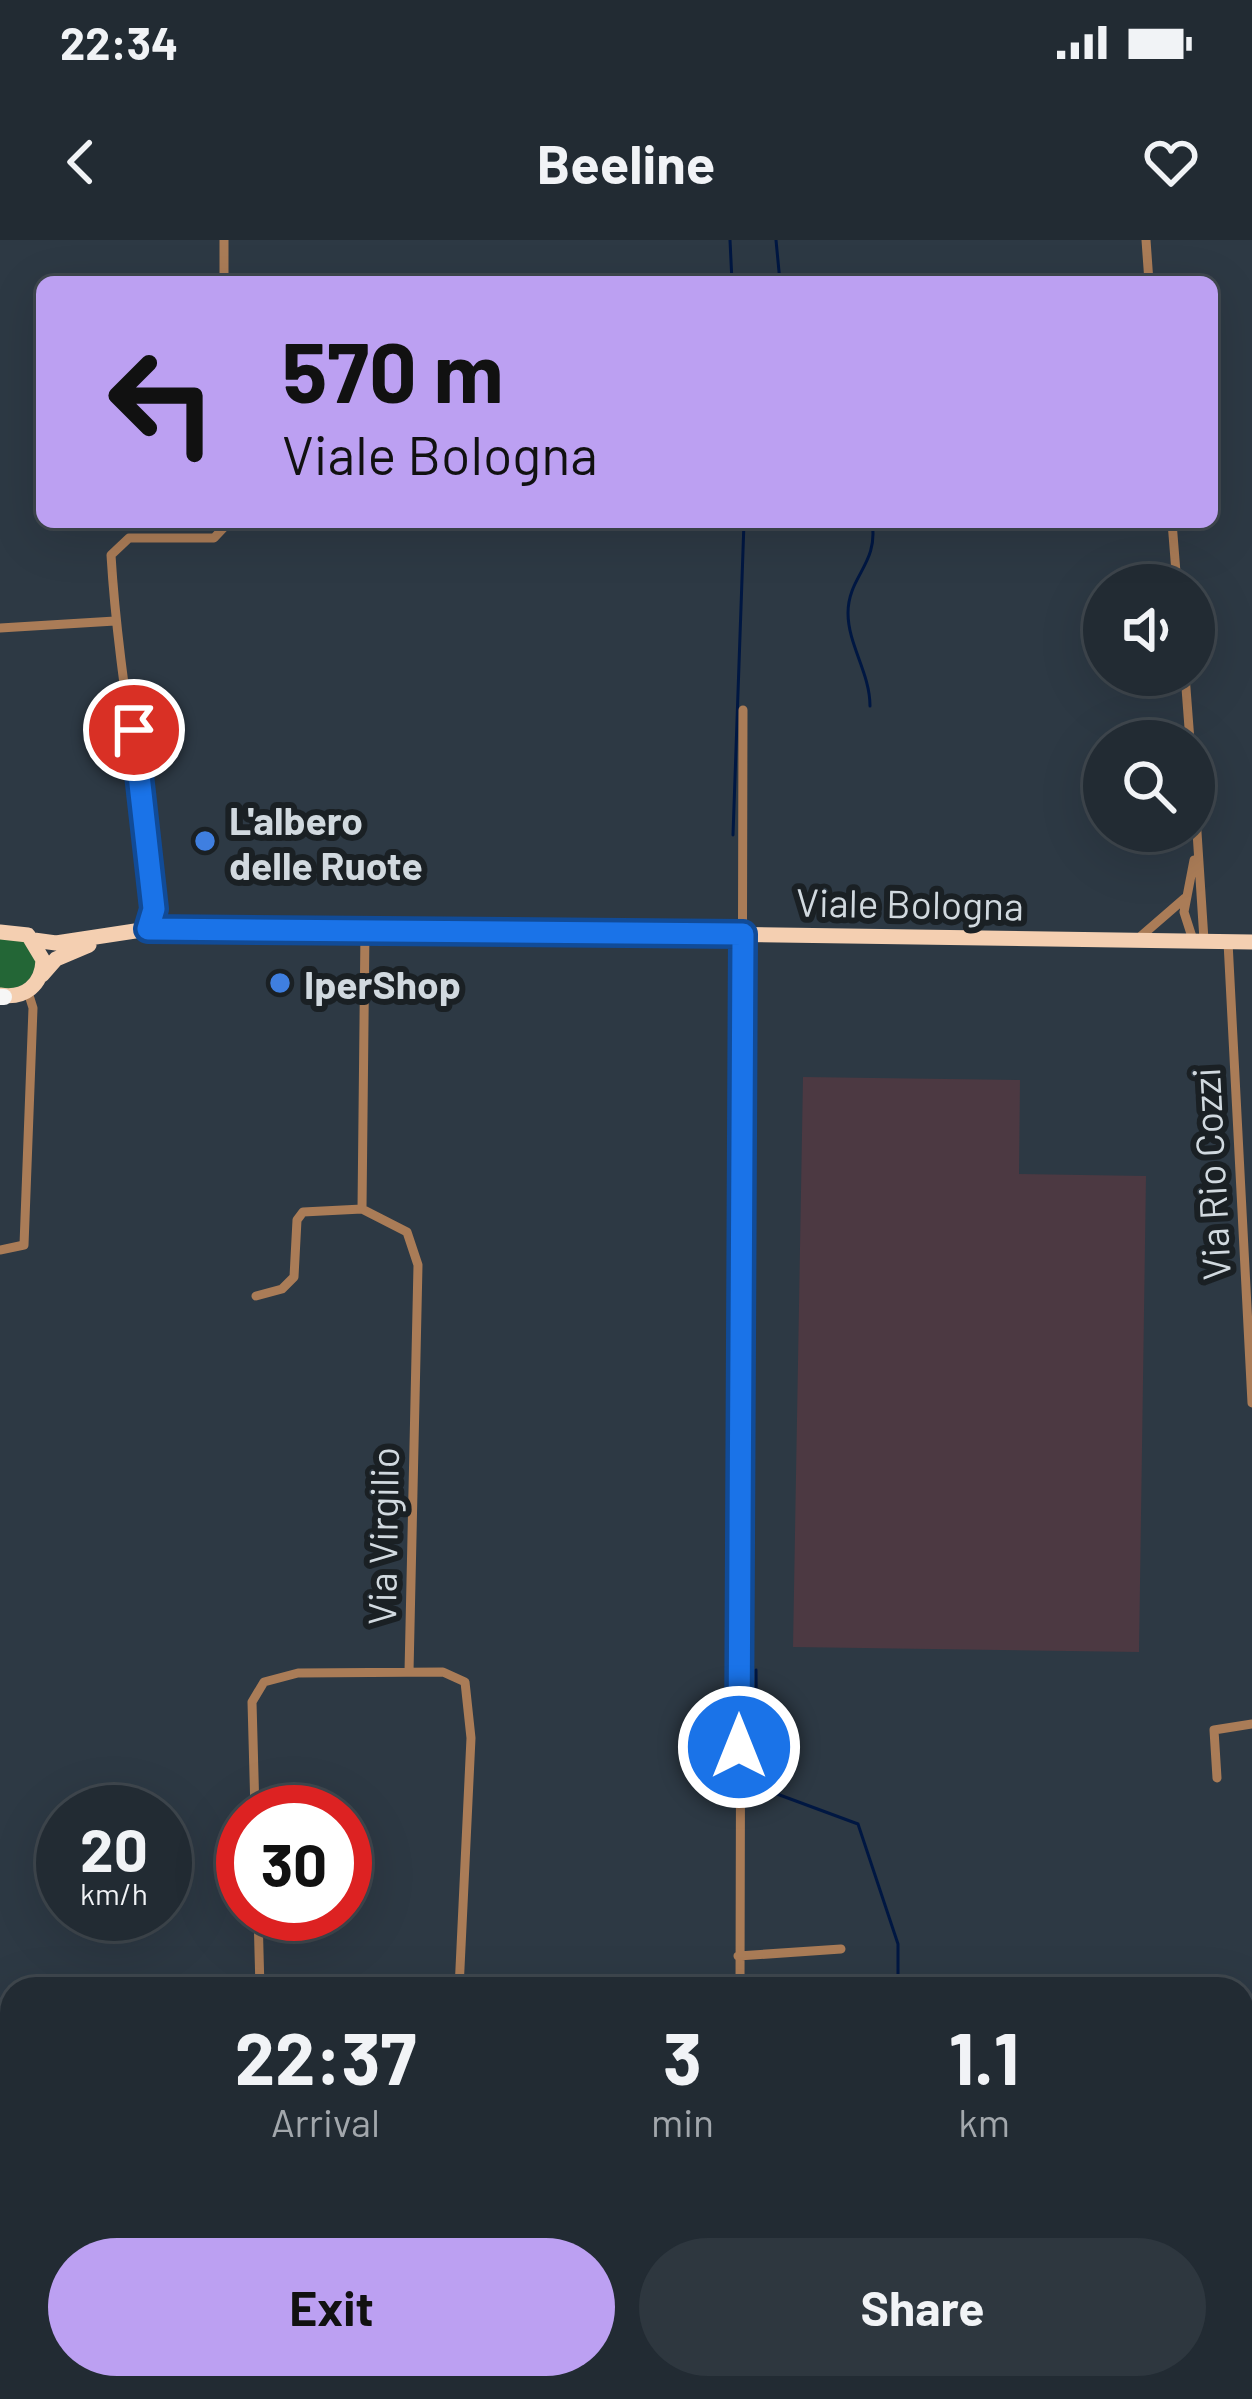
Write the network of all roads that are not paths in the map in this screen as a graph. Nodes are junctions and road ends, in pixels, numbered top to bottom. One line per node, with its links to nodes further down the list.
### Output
1 (224, 240): 3 (street)
2 (1146, 240): 4 (street)
3 (224, 276)
4 (1149, 276)
5 (224, 528): 8 (street)
6 (1172, 528): 7 (street)
7 (1175, 564)
8 (115, 621): 9 (street); 15 (street)
9 (0, 628)
10 (743, 710): 17 (street)
11 (1193, 852): 13 (street)
12 (1197, 852): 20 (street)
13 (1185, 898): 18 (street); 20 (street)
14 (365, 929): 15 (main road, Viale Bologna); 17 (main road, Viale Bologna); 26 (street)
15 (142, 930): 19 (main road); 23 (main road)
16 (0, 932): 19 (main road)
17 (743, 934): 18 (main road, Viale Bologna); 36 (street)
18 (1136, 939): 20 (main road, Viale Bologna)
19 (34, 940): 23 (main road)
20 (1198, 940): 21 (main road, Viale Bologna)
21 (1228, 942): 22 (main road, Viale Bologna); 29 (street, Via Rio Cozzi)
22 (1252, 942)
23 (42, 975): 24 (main road)
24 (28, 992): 25 (main road); 27 (street)
25 (1, 996)
26 (362, 1209): 28 (street); 30 (street, Via Virgilio)
27 (0, 1250)
28 (256, 1296)
29 (1252, 1402)
30 (409, 1672): 33 (street); 38 (street, Via Virgilio)
31 (1252, 1724): 32 (street)
32 (1217, 1778)
33 (254, 1785)
34 (259, 1941): 37 (street)
35 (841, 1949): 36 (street)
36 (738, 1956): 39 (street)
37 (260, 1977)
38 (459, 1977)
39 (739, 1977)

